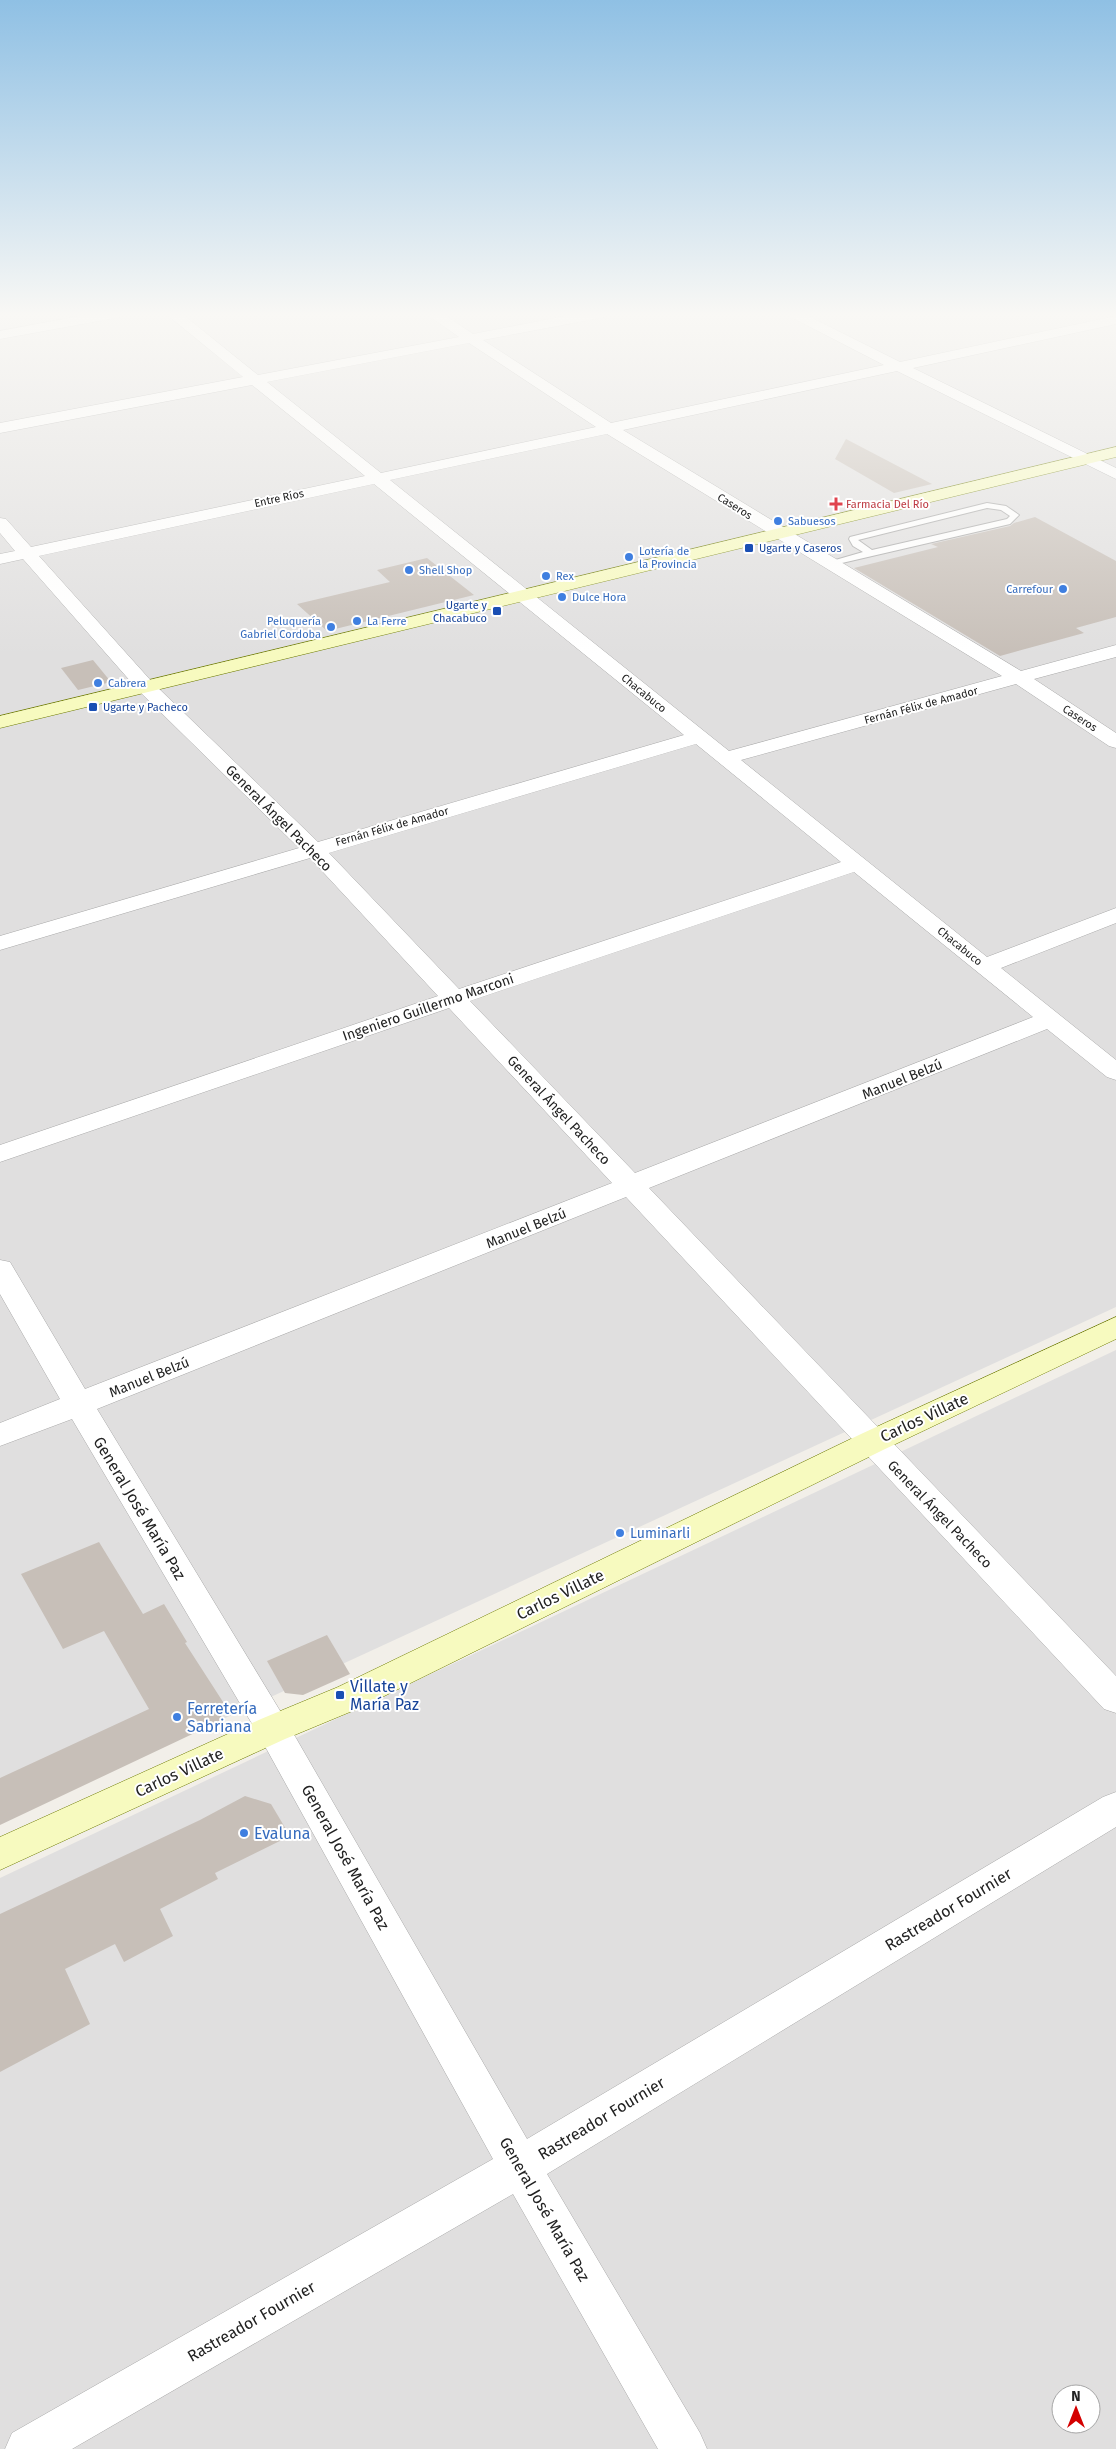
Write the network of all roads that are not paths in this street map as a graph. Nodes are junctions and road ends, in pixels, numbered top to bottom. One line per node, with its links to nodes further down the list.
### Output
1 (312, 427): 8 (street, Chacabuco)
2 (611, 427): 4 (street, Entre Ríos)
3 (1023, 427): 6 (street)
4 (608, 428): 8 (street, Entre Ríos); 10 (street, Caseros)
5 (1116, 452): 6 (street)
6 (1086, 459): 7 (street); 10 (street)
7 (1116, 474)
8 (375, 478): 11 (street, Entre Ríos); 15 (street, Chacabuco)
9 (0, 523): 11 (street, General Ángel Pacheco)
10 (780, 534): 14 (street, Caseros); 15 (street)
11 (27, 553): 13 (street, Entre Ríos); 18 (street, General Ángel Pacheco)
12 (872, 554): 12 (lane); 14 (lane)
13 (0, 559)
14 (829, 563): 17 (street, Caseros)
15 (522, 596): 18 (street); 20 (street, Chacabuco)
16 (1116, 651): 17 (street, Fernán Félix de Amador)
17 (1020, 678): 21 (street, Caseros); 22 (street, Fernán Félix de Amador)
18 (146, 687): 19 (street); 23 (street, General Ángel Pacheco)
19 (0, 722)
20 (698, 736): 22 (street, Chacabuco); 23 (street, Fernán Félix de Amador)
21 (1116, 742)
22 (725, 758): 24 (street, Chacabuco)
23 (313, 849): 26 (street, Fernán Félix de Amador); 28 (street, General Ángel Pacheco)
24 (857, 864): 27 (street, Chacabuco); 28 (street, Ingeniero Guillermo Marconi)
25 (1116, 915): 27 (street)
26 (0, 943)
27 (984, 966): 29 (street, Chacabuco)
28 (454, 998): 31 (street, Ingeniero Guillermo Marconi); 32 (street, General Ángel Pacheco)
29 (1051, 1020): 30 (street, Chacabuco); 32 (street, Manuel Belzú)
30 (1116, 1072)
31 (0, 1154)
32 (631, 1186): 35 (street, Manuel Belzú); 37 (street, General Ángel Pacheco)
33 (0, 1269): 35 (street, General José María Paz)
34 (1116, 1327): 37 (street, Carlos Villate)
35 (79, 1405): 36 (street, Manuel Belzú); 39 (street, General José María Paz)
36 (0, 1435)
37 (872, 1442): 38 (street, General Ángel Pacheco); 39 (street, Carlos Villate)
38 (1116, 1700)
39 (273, 1729): 41 (street, Carlos Villate); 42 (street, General José María Paz)
40 (1116, 1808): 42 (street, Rastreador Fournier)
41 (0, 1854)
42 (520, 2166): 43 (street, Rastreador Fournier); 44 (street, General José María Paz)
43 (28, 2449)
44 (684, 2449)

